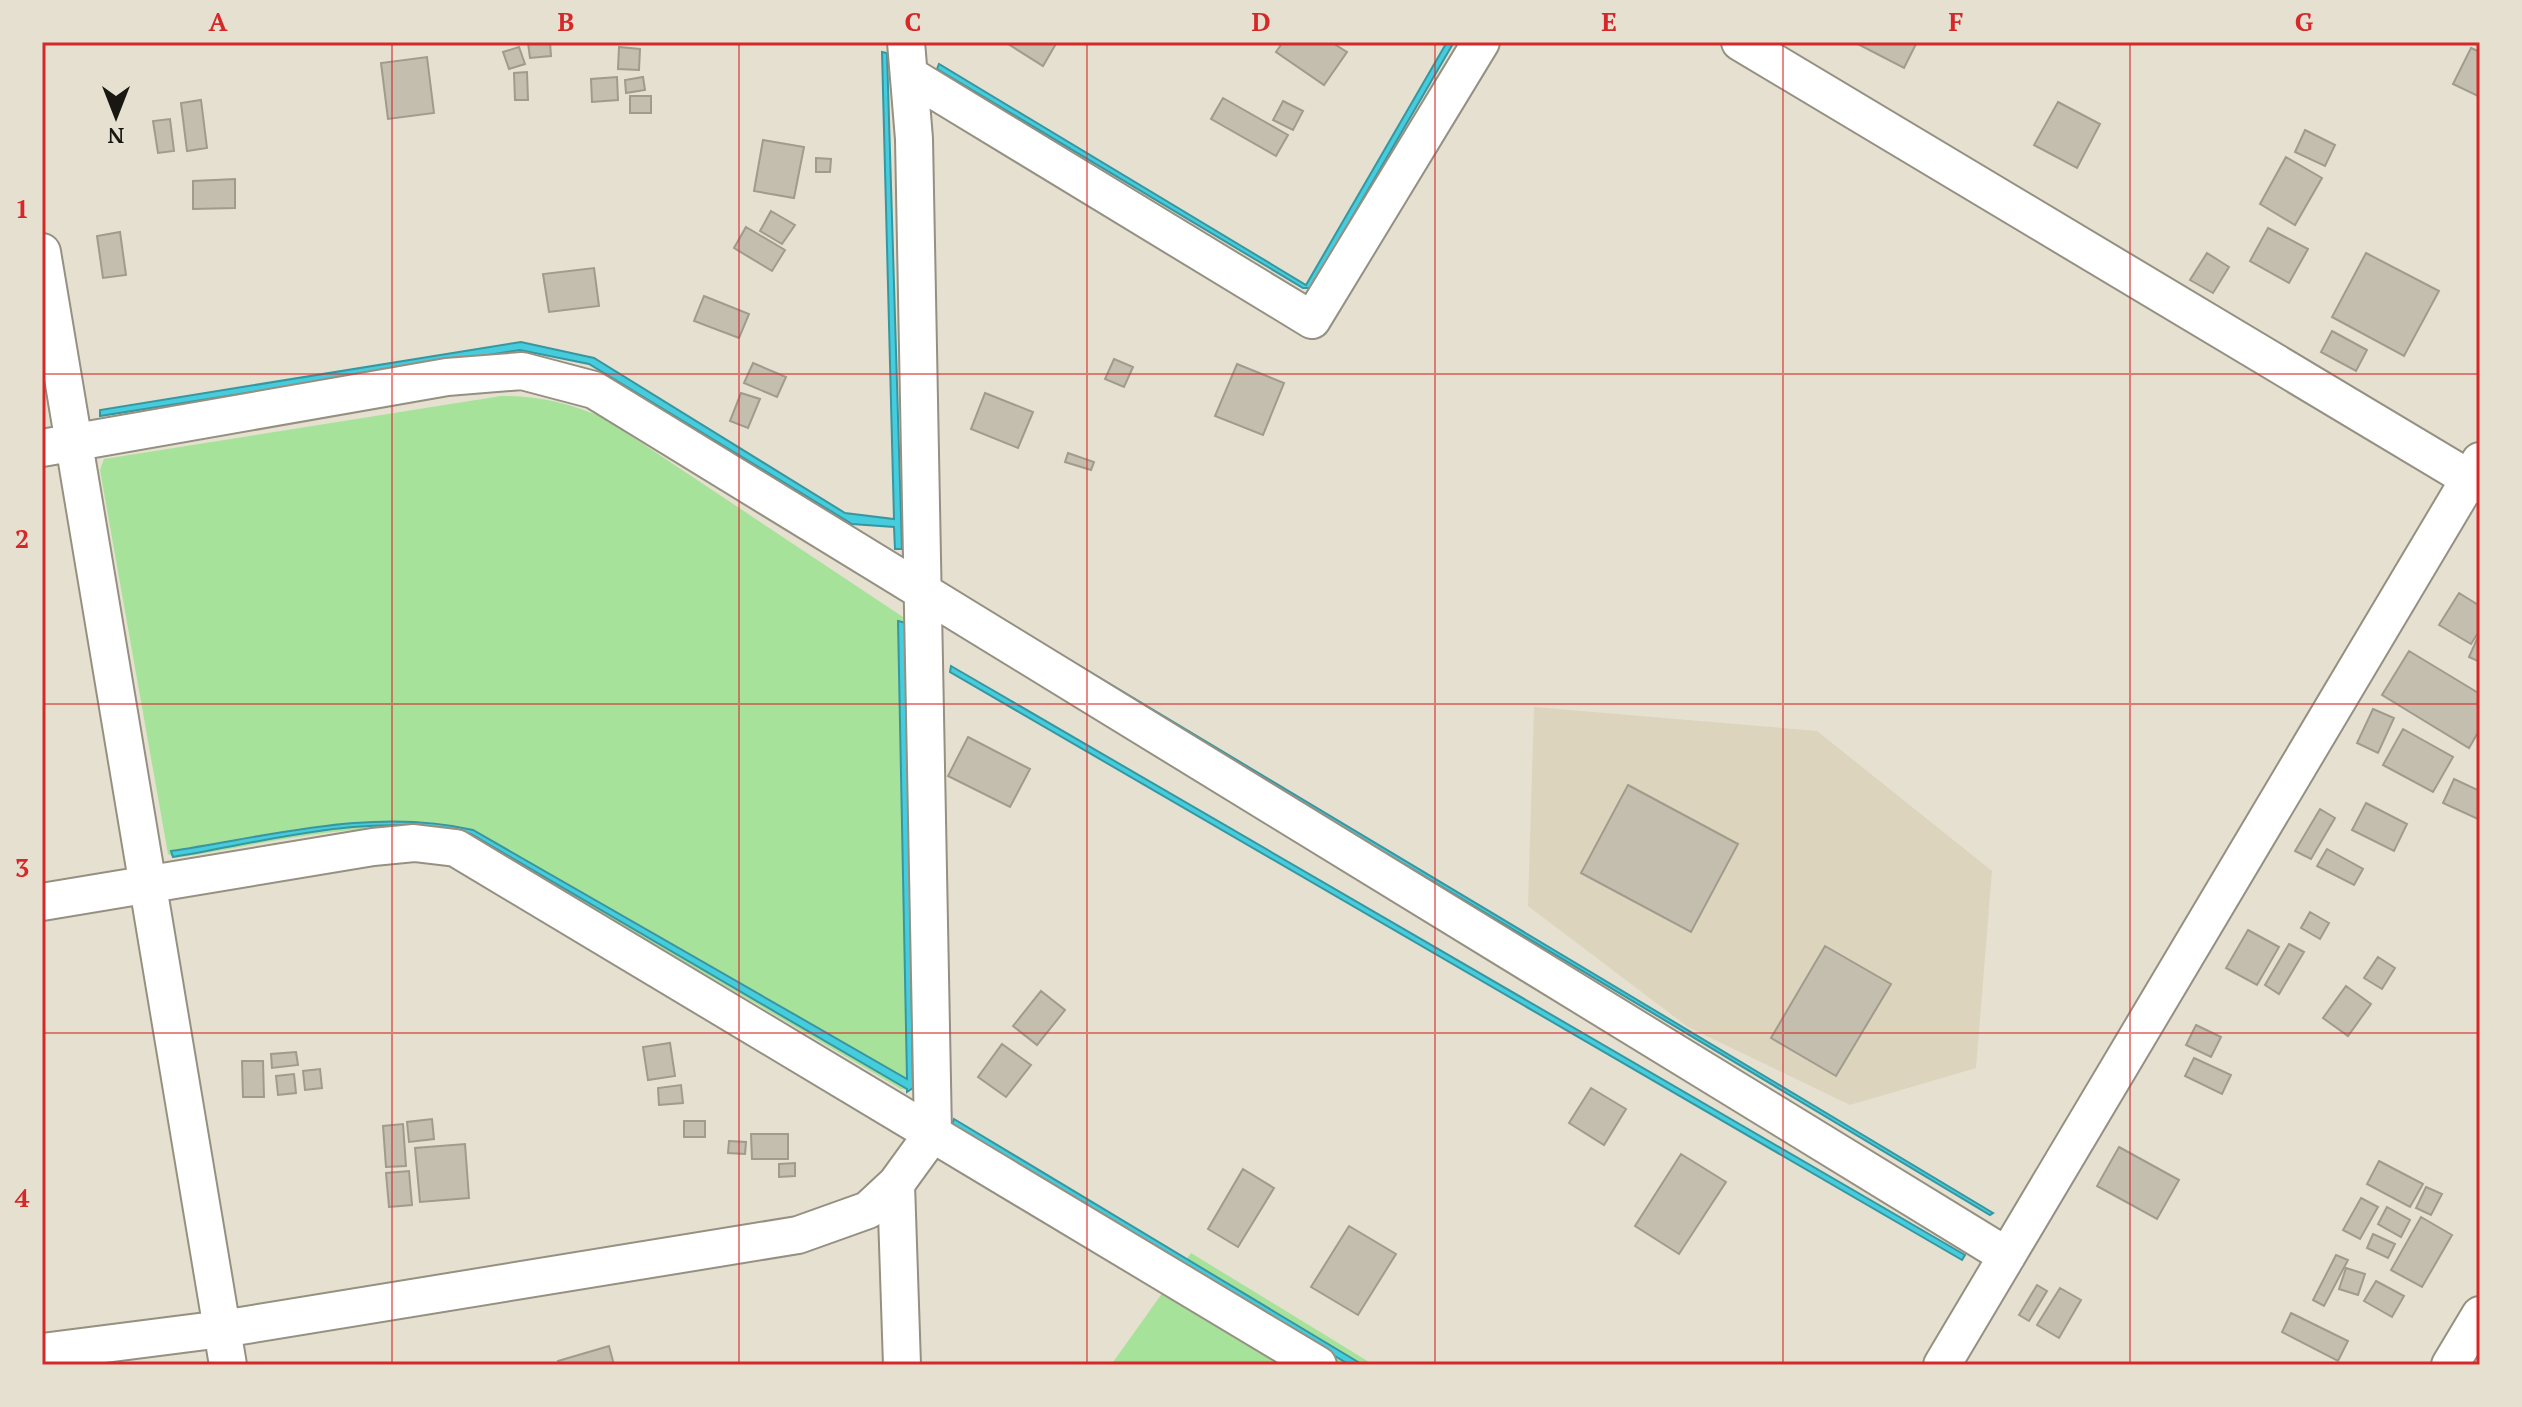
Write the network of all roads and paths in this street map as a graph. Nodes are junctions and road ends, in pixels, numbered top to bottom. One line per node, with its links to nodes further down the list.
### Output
1 (1481, 42): 3 (street)
2 (1740, 42): 6 (street)
3 (906, 51): 7 (street)
4 (42, 252): 5 (street)
5 (58, 445): 7 (street); 8 (street)
6 (2476, 475): 12 (street)
7 (922, 591): 10 (street); 12 (street)
8 (148, 883): 9 (street); 10 (street); 14 (street)
9 (42, 902)
10 (933, 1133): 11 (street); 18 (street)
11 (896, 1184): 14 (street); 17 (street)
12 (2007, 1256): 19 (street)
13 (2480, 1315): 20 (street)
14 (222, 1329): 15 (street); 16 (street)
15 (42, 1352)
16 (228, 1365)
17 (902, 1365)
18 (1318, 1365)
19 (1942, 1365)
20 (2450, 1365)

